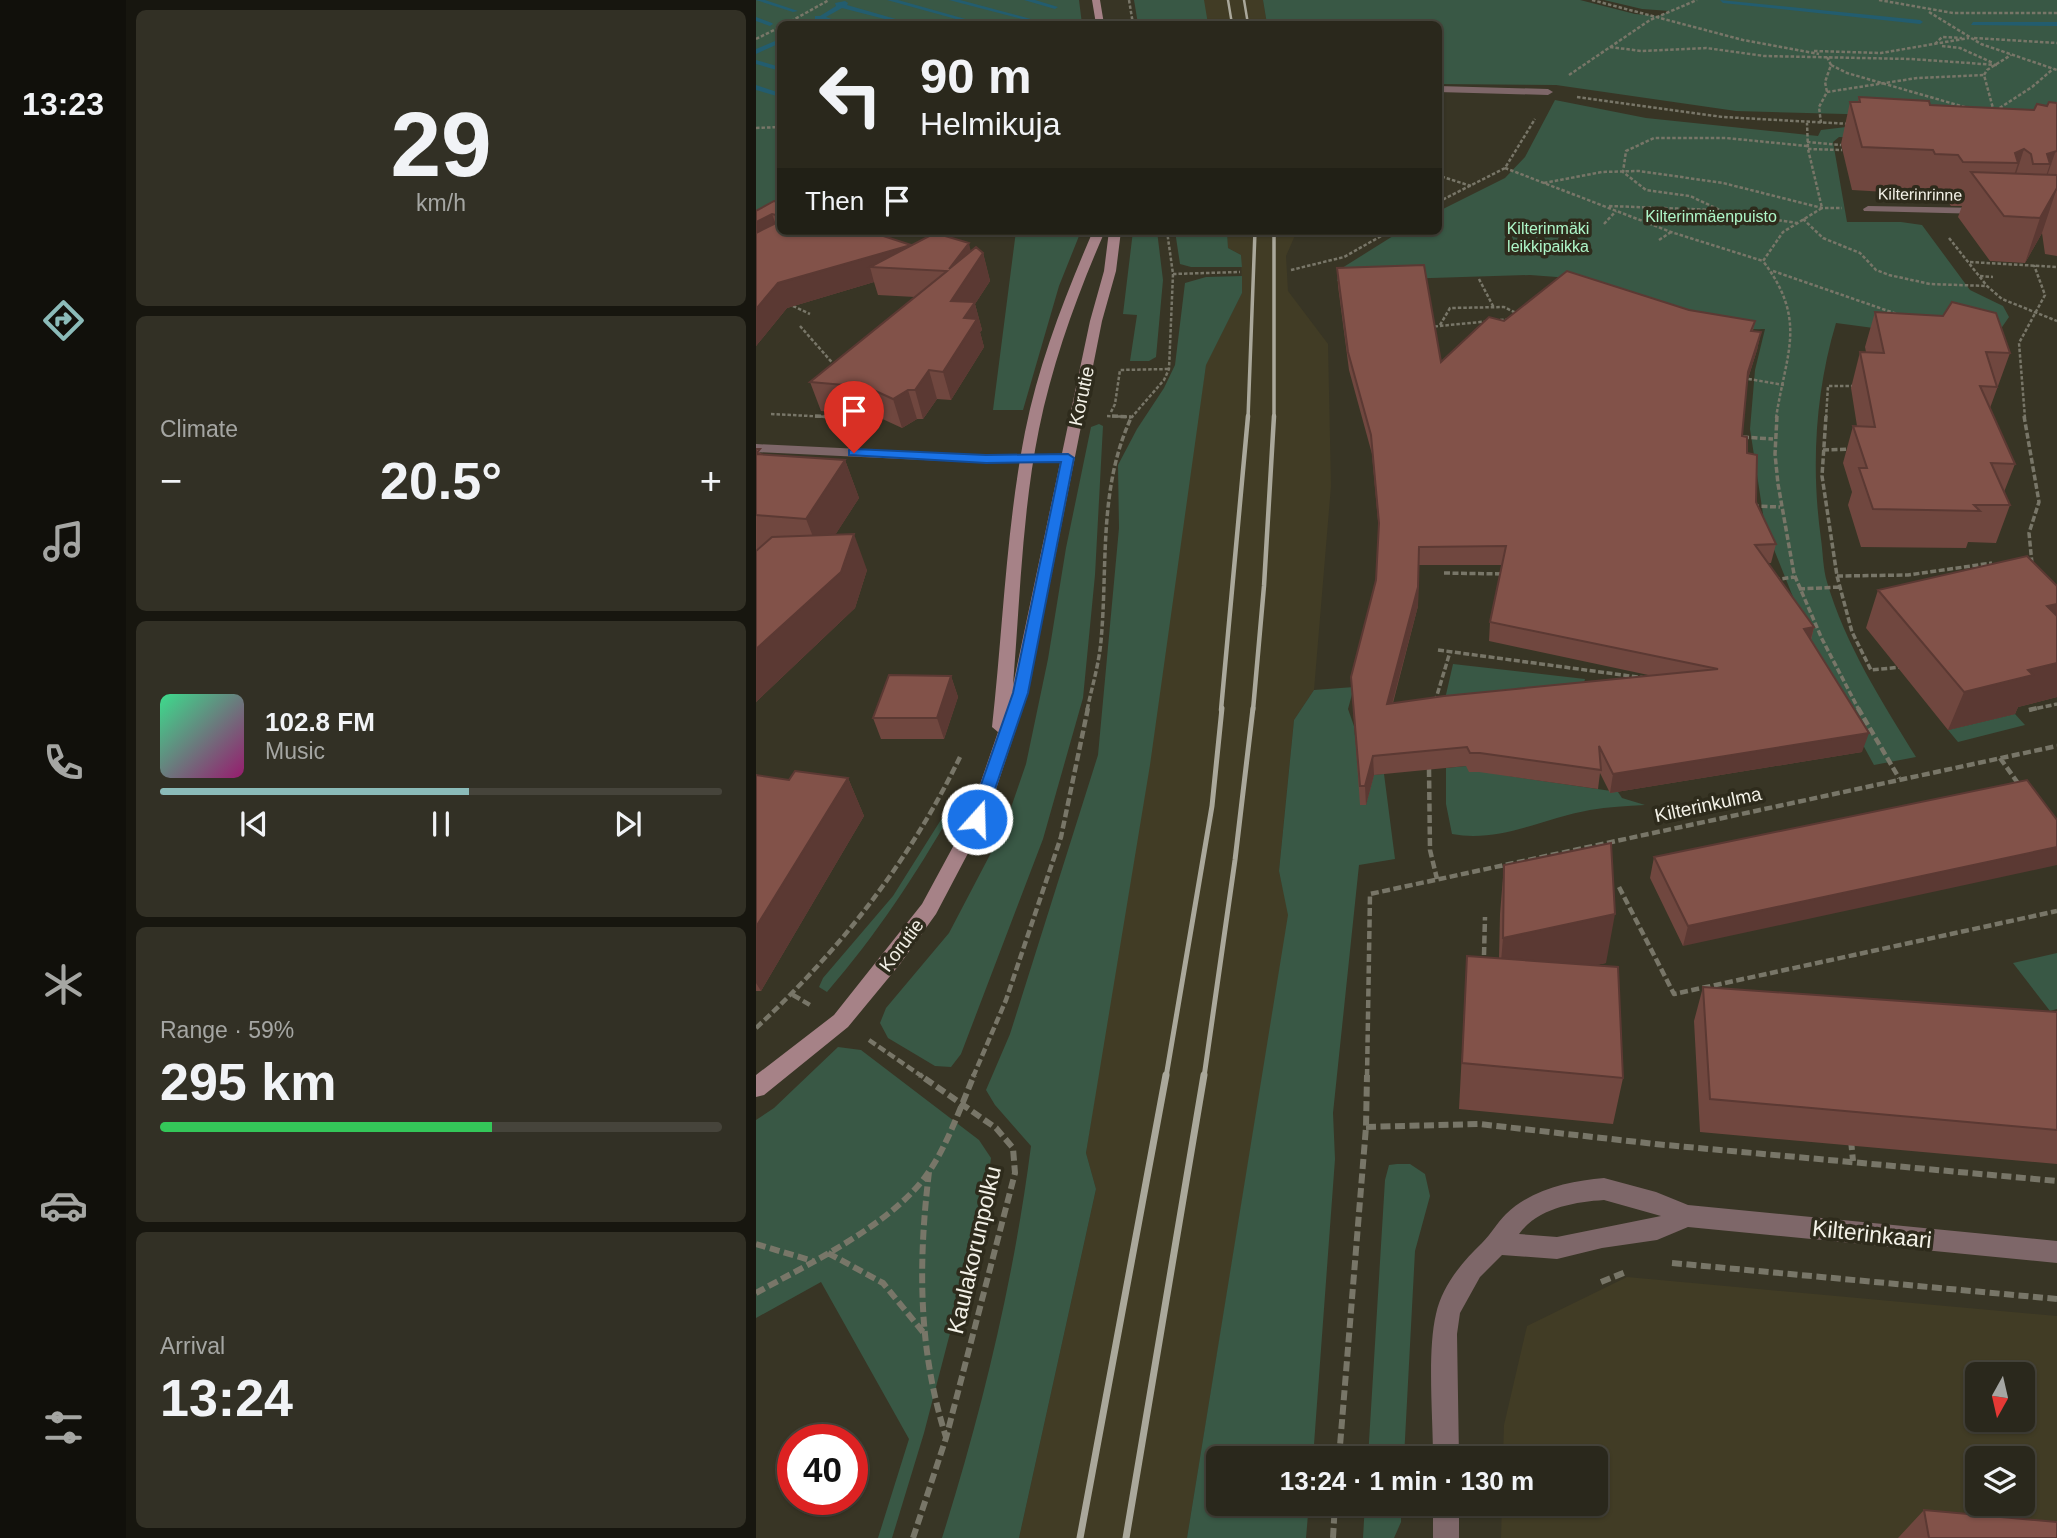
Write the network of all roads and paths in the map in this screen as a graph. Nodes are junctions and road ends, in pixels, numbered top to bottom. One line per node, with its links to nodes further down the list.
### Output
1 (829, 0): 12 (path)
2 (1096, 0): 13 (street)
3 (1129, 0): 14 (path)
4 (1592, 0): 11 (path)
5 (1697, 0): 11 (path)
6 (1879, 0): 8 (path)
7 (1898, 0): 8 (path)
8 (1901, 5): 9 (path)
9 (1925, 10): 10 (path); 16 (path)
10 (2057, 13)
11 (1658, 16): 20 (path); 21 (path)
12 (791, 21)
13 (1100, 21)
14 (1132, 21)
15 (777, 28): 17 (path)
16 (1969, 38): 18 (path); 19 (path); 19 (path); 22 (path)
17 (756, 39)
18 (2057, 43)
19 (1934, 45): 21 (path); 25 (path)
20 (1610, 47): 23 (path); 30 (path)
21 (1809, 51): 23 (path)
22 (2012, 55): 25 (path); 26 (path)
23 (1827, 57): 24 (path); 25 (path)
24 (1831, 65): 28 (path); 31 (path)
25 (1997, 65): 27 (path)
26 (2055, 69): 33 (path)
27 (1984, 75): 28 (path); 33 (path)
28 (1882, 83): 31 (path); 32 (path)
29 (1442, 89): 30 (street)
30 (1548, 92): 35 (path); 43 (path)
31 (1827, 92): 36 (path)
32 (1979, 112)
33 (1994, 112): 34 (path)
34 (1991, 116)
35 (1807, 123): 36 (path); 41 (path)
36 (1821, 123): 37 (path)
37 (1857, 124)
38 (777, 127): 39 (path)
39 (756, 128)
40 (1841, 145): 41 (path)
41 (1807, 146): 42 (path); 44 (path); 50 (path)
42 (1842, 150)
43 (1505, 169): 46 (path); 47 (path)
44 (1623, 172): 46 (path); 50 (path); 55 (path)
45 (1442, 176): 47 (path)
46 (1544, 183): 49 (path)
47 (1471, 186): 48 (path)
48 (1442, 200)
49 (1601, 205): 53 (path); 55 (path)
50 (1822, 208): 56 (path)
51 (1868, 209): 52 (street, Kilterinrinne)
52 (1931, 210): 54 (street, Kilterinrinne); 66 (path)
53 (1616, 211): 58 (path); 59 (path)
54 (2000, 211)
55 (1724, 212): 57 (path)
56 (1803, 219): 57 (path); 76 (path)
57 (1797, 223): 65 (path)
58 (1604, 224)
59 (1671, 232): 64 (path); 65 (path)
60 (1097, 235): 99 (street, Korutie)
61 (1114, 235): 100 (street, Korutie)
62 (1167, 235): 72 (path)
63 (1384, 235): 69 (path)
64 (1659, 240)
65 (1763, 261): 70 (path)
66 (1969, 262): 67 (path); 73 (path)
67 (2034, 265): 68 (path); 79 (path)
68 (2057, 267)
69 (1291, 270)
70 (1772, 271): 81 (path); 89 (path)
71 (1240, 272): 72 (path)
72 (1172, 274): 87 (path)
73 (1979, 276): 74 (path); 76 (path)
74 (1993, 277)
75 (1479, 279): 78 (path)
76 (1987, 286): 79 (path)
77 (793, 306): 80 (path)
78 (1494, 308): 83 (path); 83 (path)
79 (2036, 311): 82 (path); 104 (path)
80 (810, 314)
81 (1907, 318)
82 (2057, 321)
83 (1440, 325): 85 (path)
84 (800, 326): 86 (path)
85 (1418, 330)
86 (836, 368)
87 (1169, 369): 92 (path); 135 (path)
88 (1737, 377): 89 (path)
89 (1784, 385): 95 (path)
90 (1862, 386): 98 (path)
91 (771, 414): 93 (path)
92 (1110, 416)
93 (871, 419)
94 (1742, 437): 95 (path)
95 (1773, 440): 102 (path)
96 (756, 448): 99 (street)
97 (1860, 448): 98 (path)
98 (1823, 450): 107 (path)
99 (1027, 458): 100 (street); 122 (street, Korutie)
100 (1068, 458): 122 (street, Korutie)
101 (1742, 505): 102 (path)
102 (1780, 507): 108 (path)
103 (1992, 563): 107 (path)
104 (2032, 566)
105 (1444, 573): 106 (path)
106 (1507, 574)
107 (1838, 576): 110 (path)
108 (1794, 577): 109 (path); 111 (path)
109 (1770, 581)
110 (1840, 587): 111 (path); 114 (path)
111 (1800, 589): 124 (path)
112 (1438, 650): 113 (path)
113 (1450, 652): 115 (path); 116 (path)
114 (1903, 667)
115 (1646, 678)
116 (1435, 704)
117 (2057, 704): 118 (path)
118 (2029, 710)
119 (2057, 746): 121 (path, Kilterinkulma)
120 (963, 751): 131 (path)
121 (2000, 758): 124 (path, Kilterinkulma); 125 (path)
122 (996, 765): 132 (street, Korutie)
123 (1429, 769): 126 (path)
124 (1899, 778): 126 (path, Kilterinkulma)
125 (2025, 793)
126 (1437, 879): 138 (path, Kilterinkulma)
127 (1619, 887): 128 (path)
128 (2057, 911)
129 (1485, 917): 130 (path)
130 (1484, 955)
131 (793, 995): 132 (path, Kaulakorunpolku); 133 (path)
132 (841, 1021): 134 (street, Korutie); 135 (path, Kaulakorunpolku)
133 (756, 1028)
134 (756, 1088)
135 (962, 1104): 141 (path); 155 (path, Kaulakorunpolku)
136 (1479, 1111): 137 (path)
137 (1479, 1124): 138 (path); 140 (path)
138 (1366, 1127): 156 (path)
139 (1851, 1137): 140 (path)
140 (1853, 1161): 142 (path)
141 (929, 1172): 147 (path); 154 (path)
142 (2057, 1181)
143 (1688, 1216): 145 (street, Kilterinkaari); 145 (street, Kilterinkaari); 146 (street, Kilterinkaari)
144 (756, 1244): 148 (path)
145 (1497, 1244): 157 (street, Kilterinkaari)
146 (2057, 1252)
147 (828, 1253): 148 (path); 154 (path)
148 (814, 1261): 152 (path)
149 (1657, 1264): 153 (path)
150 (1639, 1268): 151 (path)
151 (1601, 1282)
152 (756, 1293)
153 (2057, 1299)
154 (923, 1332): 155 (path)
155 (946, 1438): 160 (path, Kaulakorunpolku)
156 (1340, 1446)
157 (1446, 1446)
158 (1334, 1516): 161 (path)
159 (1446, 1516): 162 (street)
160 (913, 1538)
161 (1332, 1538)
162 (1446, 1538)

